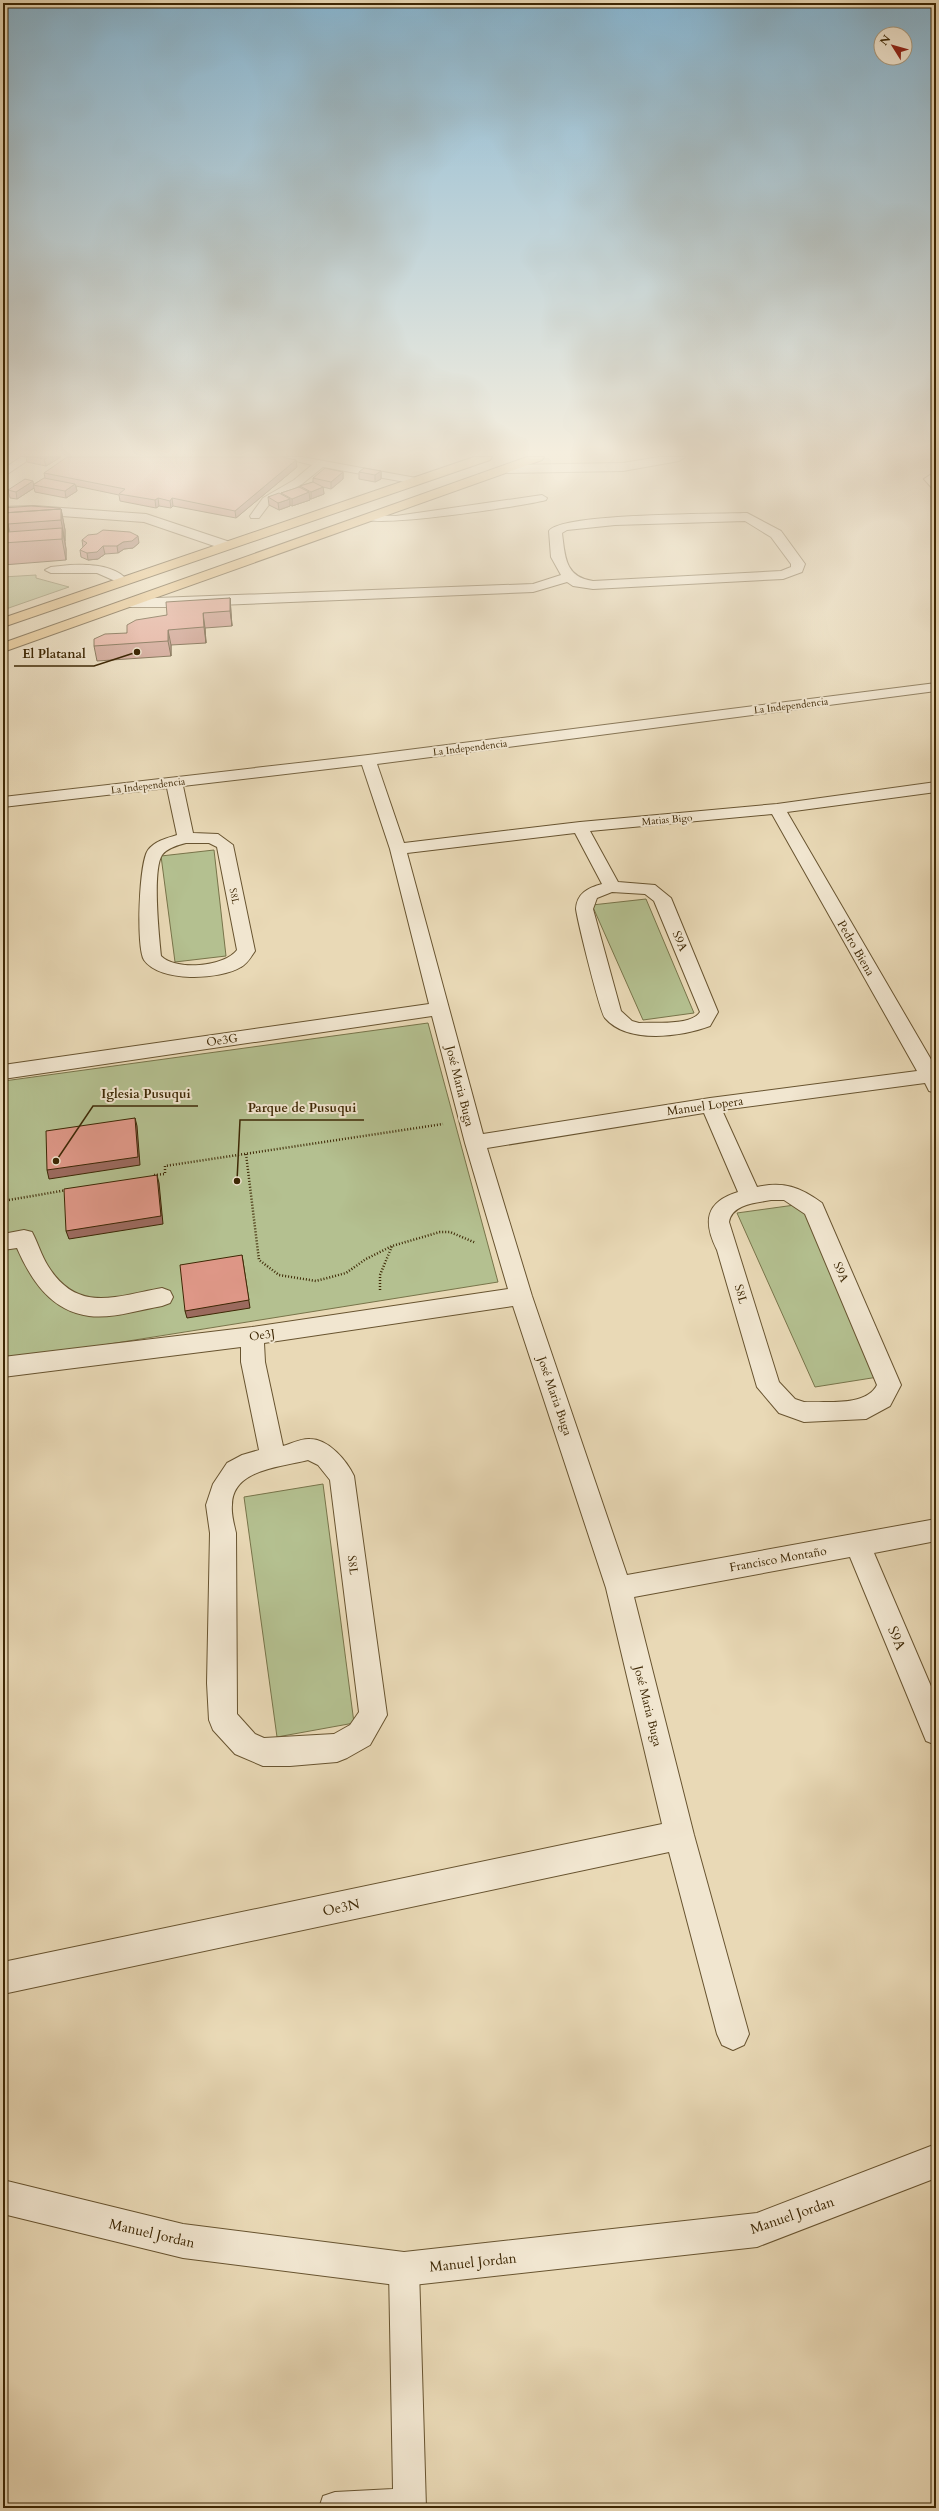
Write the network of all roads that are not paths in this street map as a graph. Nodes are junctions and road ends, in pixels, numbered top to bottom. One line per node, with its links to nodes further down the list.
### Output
1 (114, 574): 7 (lane)
2 (142, 574): 7 (main road)
3 (209, 574): 8 (main road)
4 (567, 574): 6 (street)
5 (785, 574): 6 (street)
6 (568, 577): 8 (street)
7 (122, 581): 9 (main road)
8 (130, 602): 10 (main road)
9 (3, 623)
10 (3, 648)
11 (936, 687): 12 (street, La Independencia)
12 (368, 760): 13 (street, La Independencia); 19 (street, José Maria Buga)
13 (174, 782): 15 (street, La Independencia); 18 (street)
14 (936, 787): 16 (street, Matias Bigo)
15 (3, 802)
16 (777, 809): 17 (street, Matias Bigo); 23 (street, Pedro Biena)
17 (580, 827): 19 (street, Matias Bigo); 20 (street)
18 (186, 838): 18 (street, S8L)
19 (398, 849): 21 (street, José Maria Buga)
20 (612, 887): 20 (street, S9A)
21 (440, 1008): 22 (street, Oe3G); 25 (street, José Maria Buga)
22 (3, 1072)
23 (934, 1079): 24 (street, Manuel Lopera)
24 (710, 1105): 25 (street, Manuel Lopera); 26 (street)
25 (475, 1143): 28 (street, José Maria Buga)
26 (751, 1197): 32 (street, S8L); 32 (street, S9A)
27 (3, 1242): 29 (street)
28 (521, 1296): 30 (street, Oe3J); 36 (street, José Maria Buga)
29 (162, 1297)
30 (252, 1336): 31 (street, Oe3J); 33 (street)
31 (3, 1367)
32 (787, 1406)
33 (273, 1459): 33 (street, S8L)
34 (936, 1530): 35 (street, Francisco Montaño)
35 (858, 1544): 36 (street, Francisco Montaño); 37 (street, S9A)
36 (619, 1588): 38 (street, José Maria Buga)
37 (936, 1731)
38 (679, 1835): 39 (street, Oe3N); 40 (street, José Maria Buga)
39 (3, 1978)
40 (733, 2034)
41 (936, 2161): 43 (street, Manuel Jordan)
42 (3, 2197): 43 (street, Manuel Jordan)
43 (404, 2269): 44 (lane)
44 (410, 2507): 45 (lane)
45 (335, 2508)

